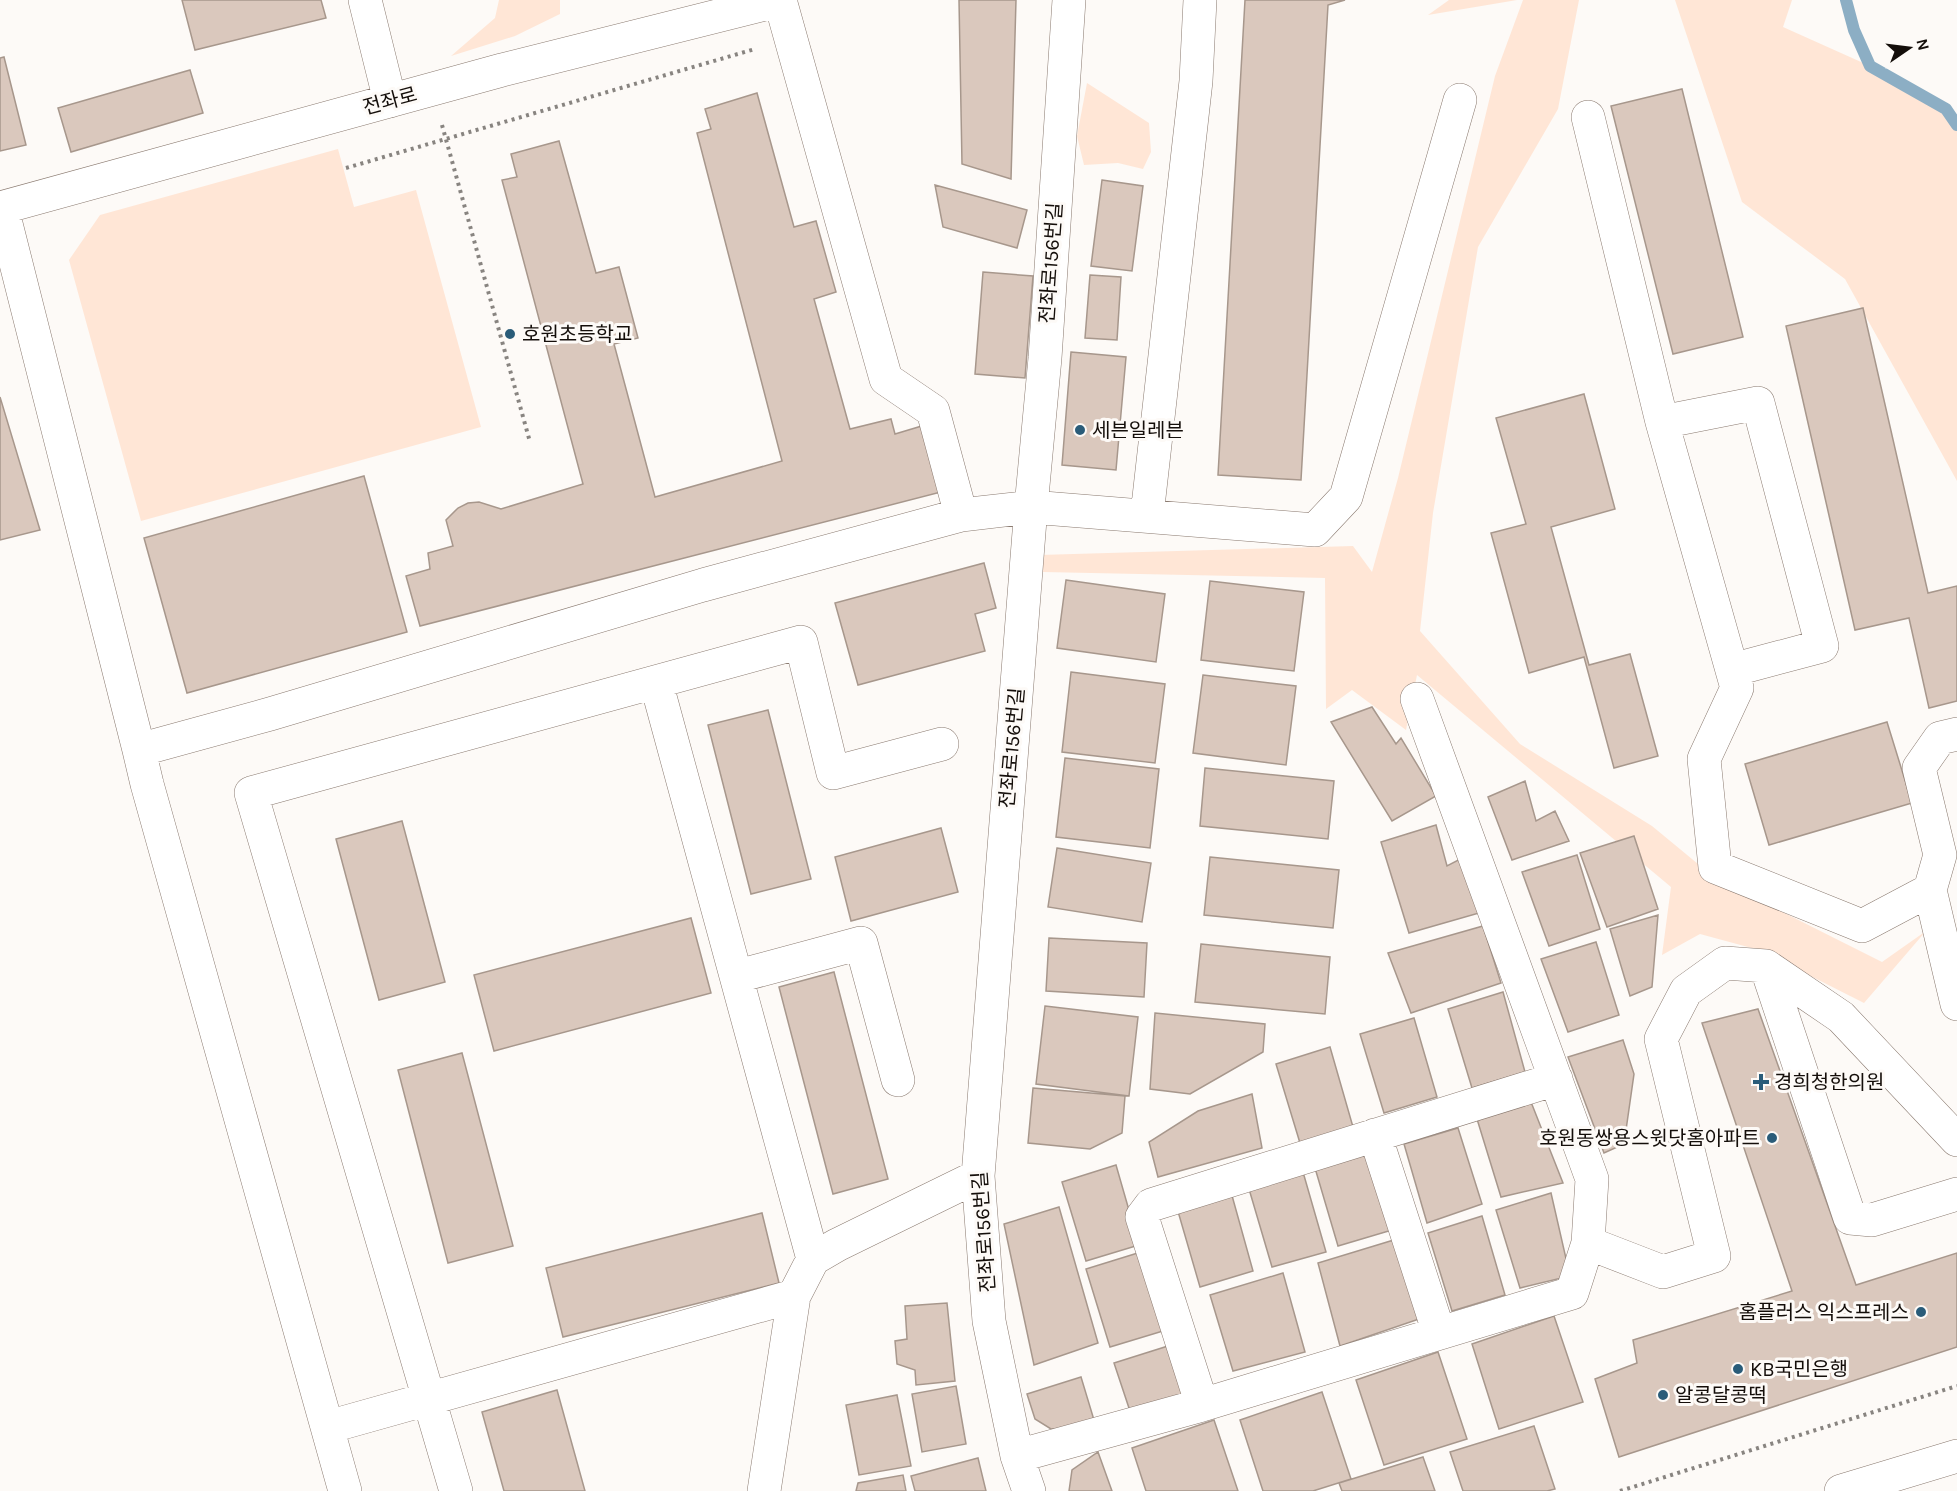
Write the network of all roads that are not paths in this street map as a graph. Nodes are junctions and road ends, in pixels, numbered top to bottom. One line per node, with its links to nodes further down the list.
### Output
1 (365, 0): 6 (street)
2 (780, 0): 6 (street, 전좌로); 11 (street)
3 (1068, 0): 10 (street, 전좌로156번길)
4 (1200, 0): 12 (street)
5 (1460, 100): 12 (street)
6 (390, 101): 8 (street, 전좌로)
7 (1588, 117): 9 (street)
8 (1, 208): 18 (street)
9 (1662, 422): 13 (street); 13 (street)
10 (1031, 507): 11 (street); 12 (street); 27 (street, 전좌로156번길)
11 (961, 515): 18 (street)
12 (1147, 515)
13 (1732, 670): 19 (street)
14 (656, 682): 17 (street); 21 (street); 33 (street)
15 (1417, 699): 23 (street)
16 (1957, 734): 19 (street)
17 (942, 744)
18 (140, 750): 35 (street)
19 (1930, 891): 22 (street)
20 (1766, 966): 26 (street); 28 (street); 29 (street)
21 (738, 976): 24 (street); 30 (street)
22 (1957, 1004)
23 (1556, 1079): 25 (street); 29 (street)
24 (898, 1080)
25 (1376, 1135): 32 (street); 34 (street)
26 (1957, 1140)
27 (978, 1176): 30 (street); 36 (street, 전좌로156번길)
28 (1957, 1194)
29 (1588, 1243): 32 (street)
30 (813, 1259): 31 (street)
31 (794, 1296): 33 (street); 40 (street)
32 (1439, 1333): 34 (street)
33 (429, 1398): 35 (street); 39 (street)
34 (1202, 1405): 36 (street)
35 (328, 1427): 38 (street)
36 (1017, 1456): 41 (street, 전좌로156번길)
37 (1957, 1456): 42 (street)
38 (345, 1491)
39 (456, 1491)
40 (764, 1491)
41 (1029, 1491)
42 (1841, 1491)

